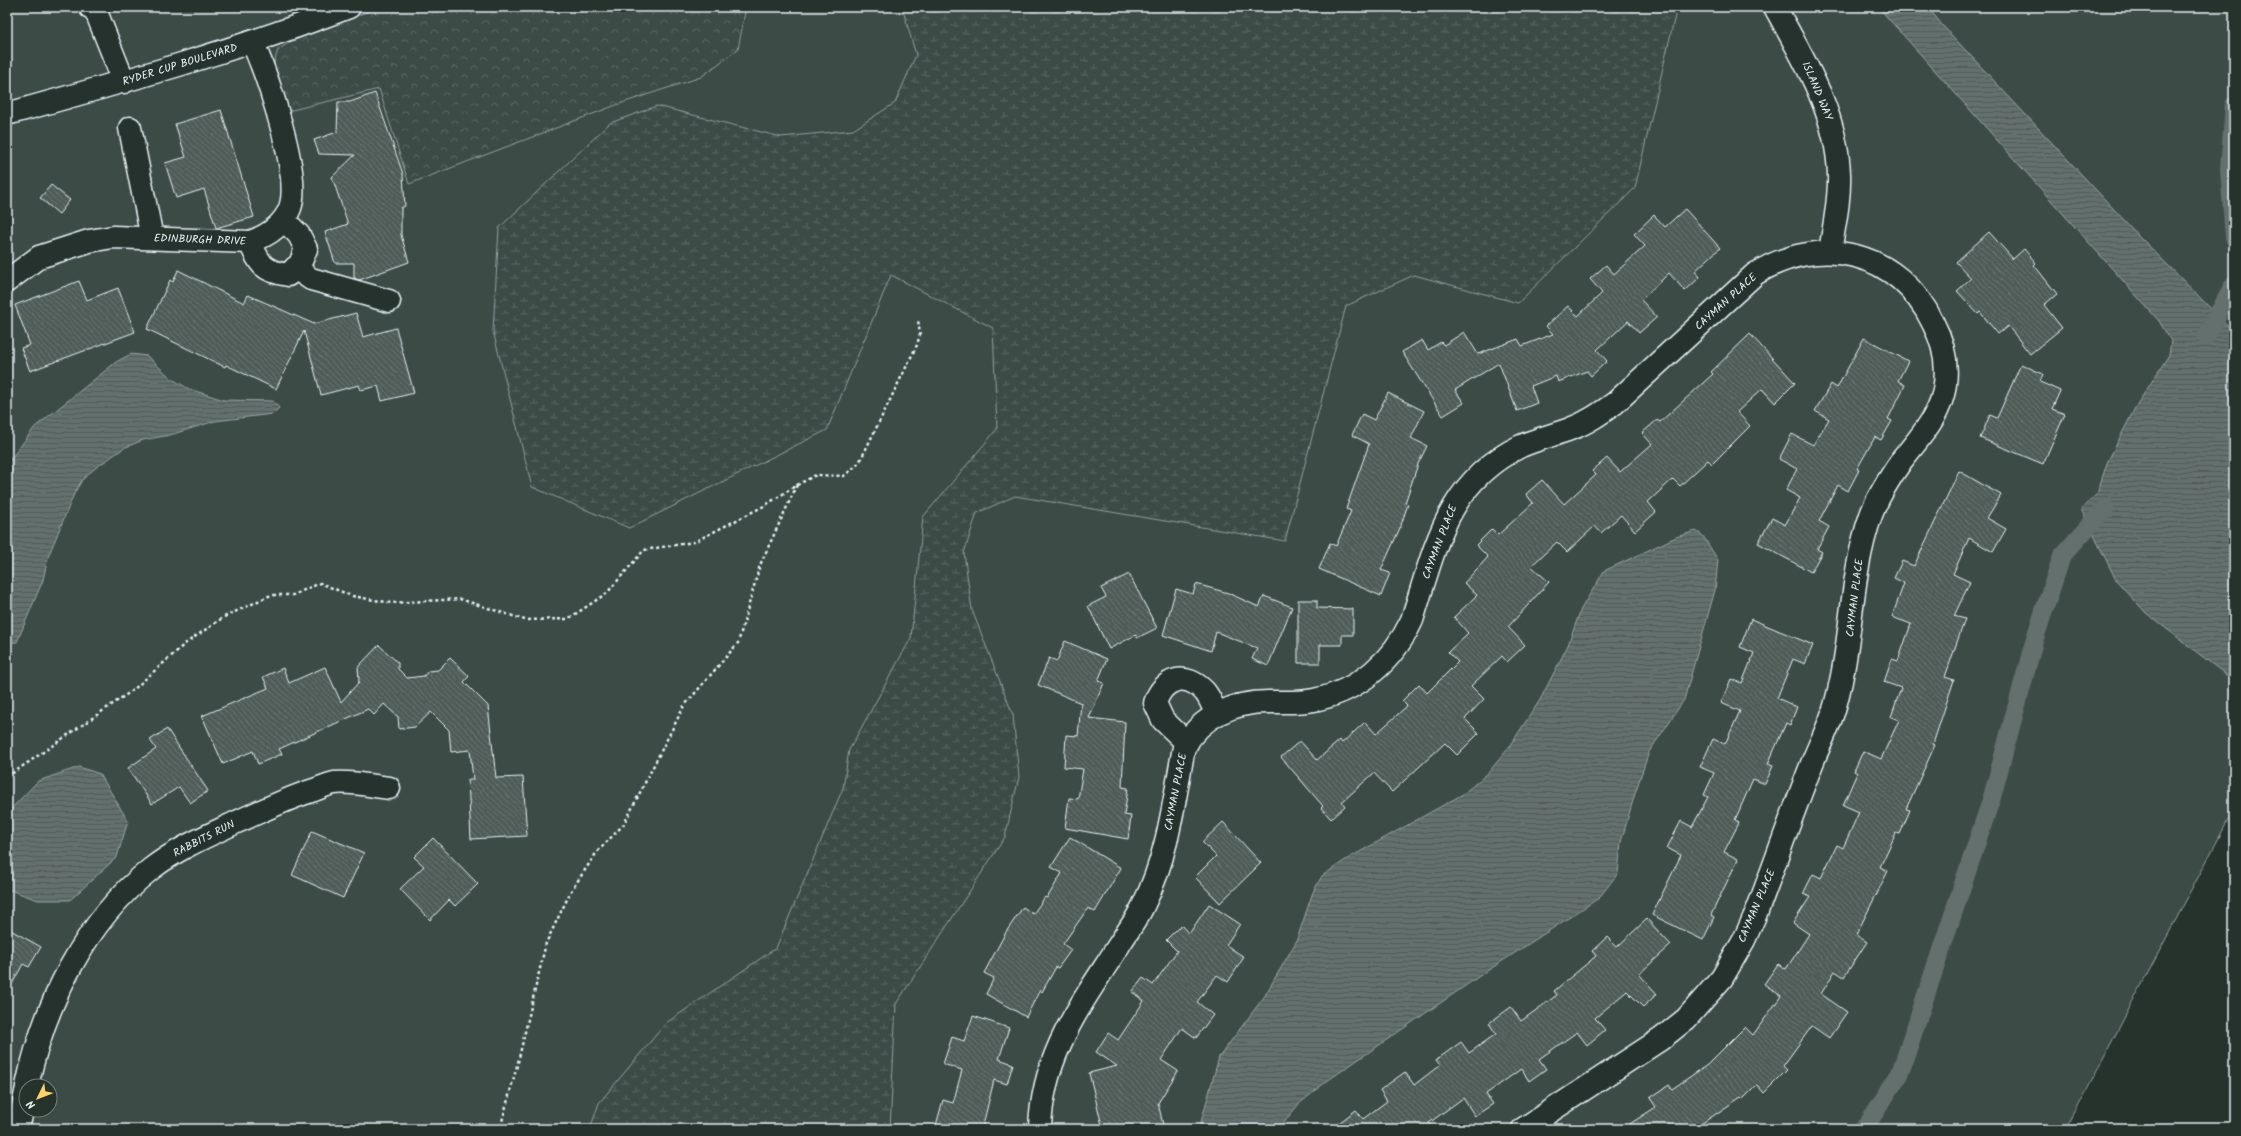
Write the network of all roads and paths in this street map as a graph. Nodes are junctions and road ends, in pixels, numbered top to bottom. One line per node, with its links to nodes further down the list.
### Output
1 (90, 7): 5 (street)
2 (350, 7): 4 (street, RYDER CUP BOULEVARD)
3 (1775, 7): 11 (street, ISLAND WAY)
4 (253, 43): 5 (street, RYDER CUP BOULEVARD); 8 (street, EDINBURGH DRIVE)
5 (124, 82): 6 (street, RYDER CUP BOULEVARD)
6 (7, 114)
7 (130, 128): 9 (street)
8 (284, 220): 10 (street, EDINBURGH DRIVE); 12 (street)
9 (152, 238): 10 (street, EDINBURGH DRIVE); 13 (street, EDINBURGH DRIVE)
10 (250, 242): 12 (street)
11 (1830, 252): 17 (street, CAYMAN PLACE); 26 (street, CAYMAN PLACE)
12 (295, 268): 14 (street)
13 (7, 281)
14 (389, 300)
15 (918, 320): 16 (path)
16 (797, 485): 19 (path); 24 (path)
17 (1217, 714): 18 (street, CAYMAN PLACE); 18 (street)
18 (1187, 743): 25 (street, CAYMAN PLACE)
19 (7, 777)
20 (389, 788): 21 (street, RABBITS RUN)
21 (29, 1078)
22 (20, 1118): 23 (street)
23 (18, 1129)
24 (500, 1129)
25 (1040, 1129)
26 (1523, 1129)

